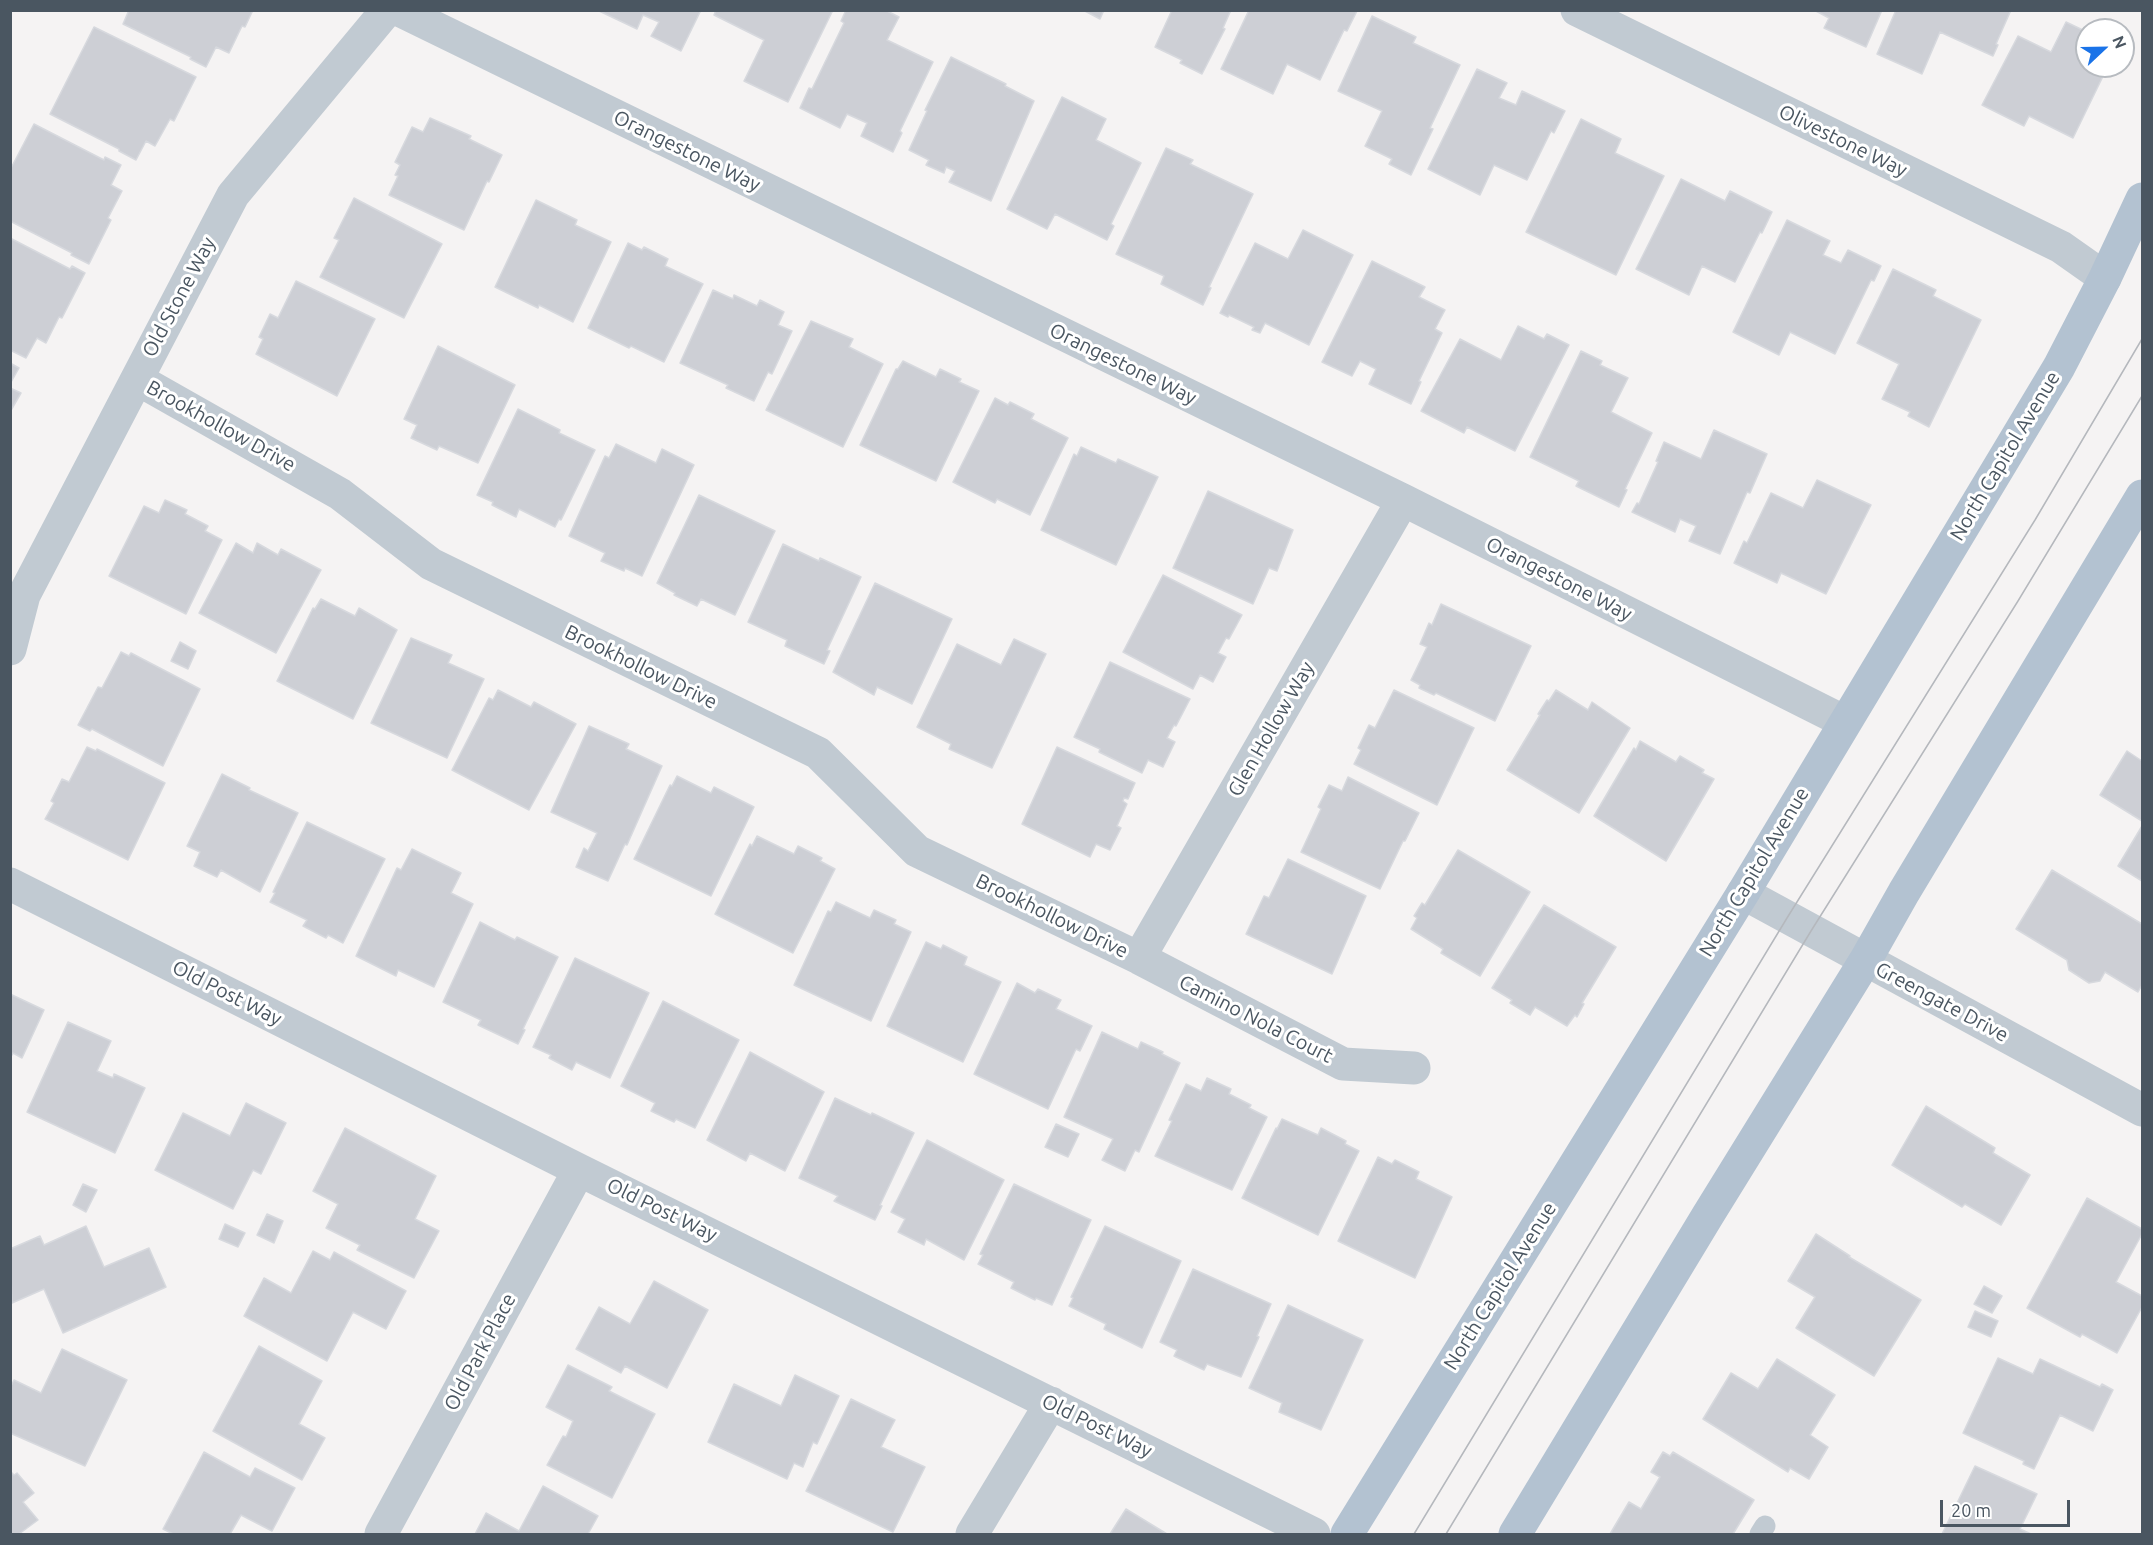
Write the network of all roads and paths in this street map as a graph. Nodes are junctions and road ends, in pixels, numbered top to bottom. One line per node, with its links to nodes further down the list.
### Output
1 (387, 10): 6 (street, Old Stone Way)
2 (399, 10): 8 (street, Orangestone Way)
3 (1577, 10): 5 (street, Olivestone Way)
4 (2142, 199): 5 (main road, North Capitol Avenue)
5 (2105, 278): 10 (main road, North Capitol Avenue)
6 (136, 379): 9 (street, Old Stone Way); 13 (street, Brookhollow Drive)
7 (2142, 496): 14 (main road)
8 (1403, 500): 10 (street, Orangestone Way); 13 (street, Glen Hollow Way)
9 (10, 649)
10 (1845, 722): 12 (main road, North Capitol Avenue)
11 (10, 884): 17 (street, Old Post Way)
12 (1743, 893): 14 (street, Greengate Drive); 22 (main road, North Capitol Avenue)
13 (1138, 958): 15 (street, Camino Nola Court)
14 (1865, 961): 16 (street, Greengate Drive); 23 (main road)
15 (1414, 1068)
16 (2142, 1110)
17 (579, 1170): 18 (street, Old Post Way); 19 (street, Old Park Place)
18 (1051, 1403): 20 (street); 21 (street, Old Post Way)
19 (381, 1534)
20 (972, 1534)
21 (1314, 1534)
22 (1347, 1534)
23 (1515, 1534)

